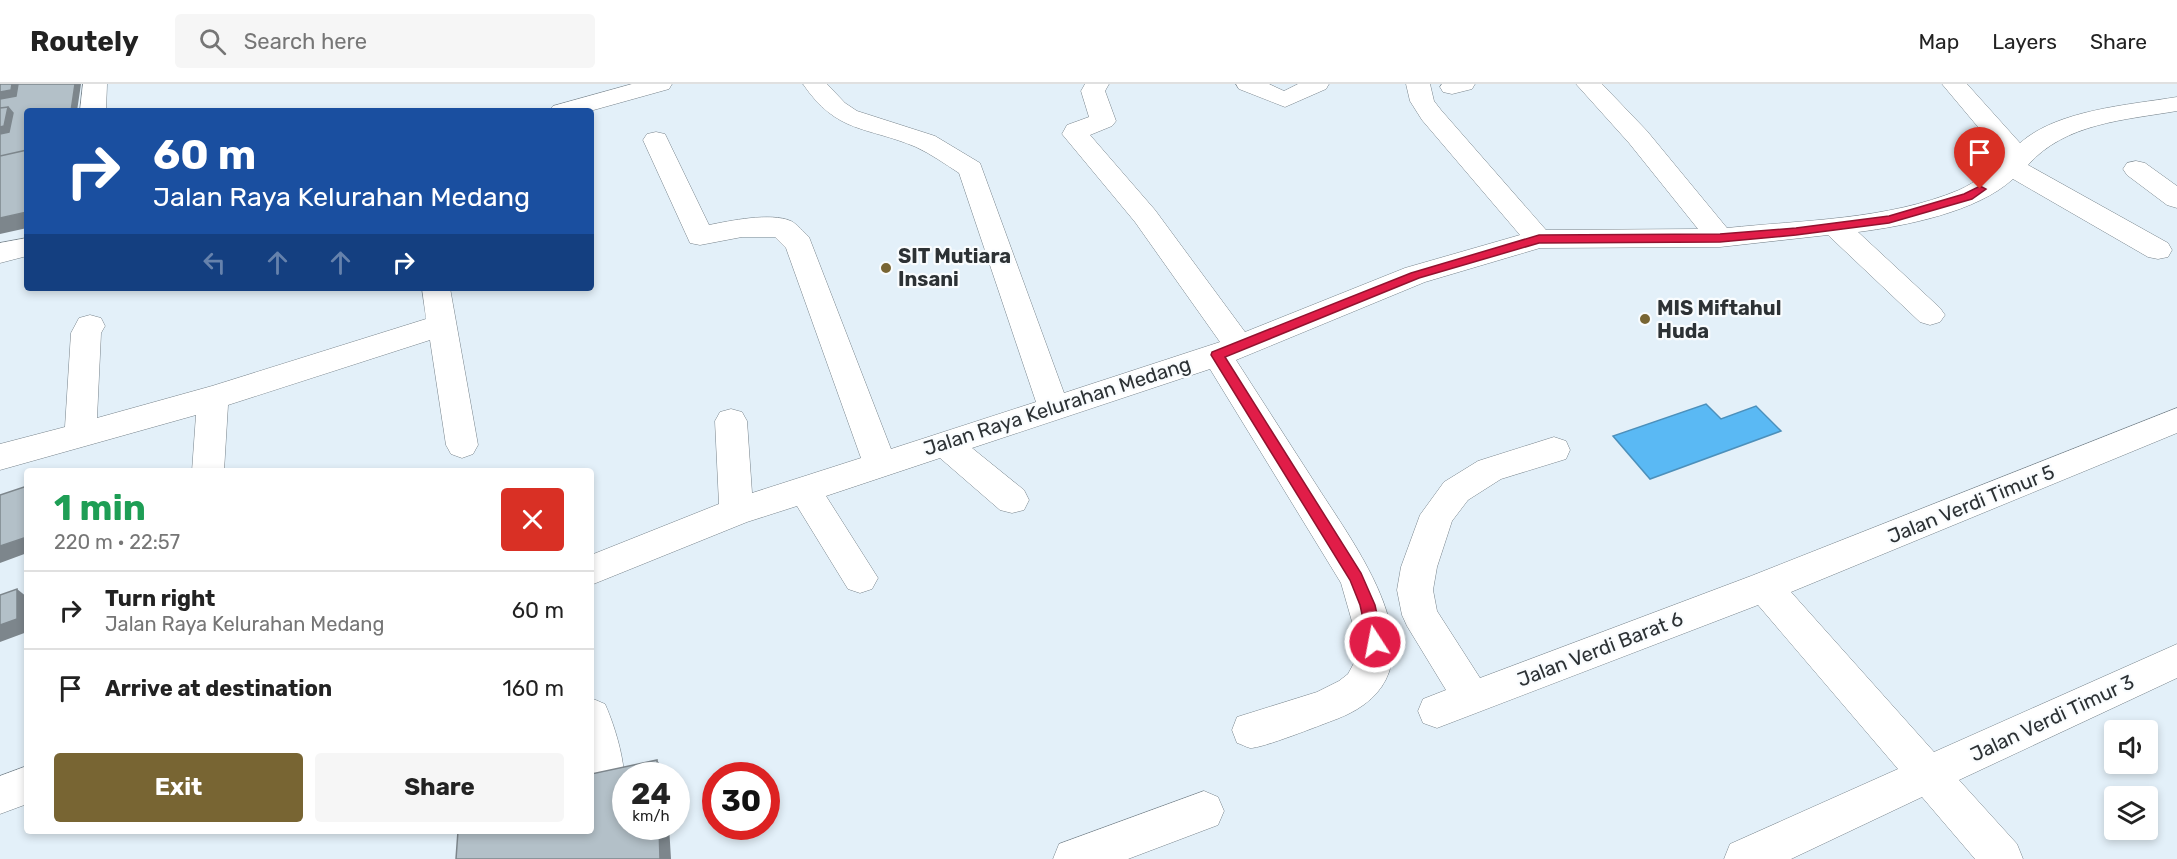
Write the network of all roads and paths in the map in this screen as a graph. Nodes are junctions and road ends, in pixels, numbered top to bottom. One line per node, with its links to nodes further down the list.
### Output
1 (95, 84): 13 (street)
2 (660, 84): 14 (street)
3 (814, 84): 31 (street)
4 (1097, 84): 29 (street)
5 (1248, 84): 6 (street)
6 (1317, 84)
7 (1418, 84): 21 (street)
8 (1588, 84): 20 (street)
9 (1954, 84): 16 (street)
10 (2162, 84): 11 (street)
11 (2177, 94)
12 (2177, 105): 16 (street, Jalan Raya Kelurahan Medang)
13 (93, 108)
14 (573, 108)
15 (656, 140): 39 (street)
16 (2016, 163): 19 (street, Jalan Raya Kelurahan Medang); 23 (street)
17 (2136, 169): 18 (street)
18 (2177, 199)
19 (1834, 225): 20 (street, Jalan Raya Kelurahan Medang); 26 (street)
20 (1720, 238): 21 (street, Jalan Raya Kelurahan Medang)
21 (1539, 239): 29 (street, Jalan Raya Kelurahan Medang)
22 (24, 248): 24 (street)
23 (2158, 250)
24 (0, 254)
25 (436, 291): 28 (street)
26 (1930, 315)
27 (90, 326): 34 (street)
28 (440, 326): 30 (street); 36 (street)
29 (1227, 350): 31 (street, Jalan Raya Kelurahan Medang); 51 (street)
30 (213, 398): 34 (street); 40 (street)
31 (1053, 407): 35 (street, Jalan Raya Kelurahan Medang)
32 (2177, 420): 46 (street, Jalan Verdi Timur 5)
33 (731, 421): 43 (street)
34 (80, 436): 38 (street)
35 (944, 442): 39 (street, Jalan Raya Kelurahan Medang); 42 (street)
36 (462, 445)
37 (1554, 450): 48 (street)
38 (0, 457)
39 (880, 464): 41 (street, Jalan Raya Kelurahan Medang)
40 (208, 468)
41 (804, 489): 43 (street, Jalan Raya Kelurahan Medang); 45 (street)
42 (1011, 500)
43 (736, 512): 44 (street, Jalan Raya Kelurahan Medang)
44 (594, 569)
45 (860, 578)
46 (1764, 587): 48 (street, Jalan Verdi Barat 6); 52 (street)
47 (2177, 660): 52 (street, Jalan Verdi Timur 3)
48 (1471, 697): 49 (street, Jalan Verdi Barat 6)
49 (1437, 711)
50 (594, 729): 53 (street)
51 (1251, 730)
52 (1926, 776): 58 (street, Jalan Verdi Timur 3); 59 (street)
53 (607, 785)
54 (24, 786): 55 (street)
55 (0, 795)
56 (1204, 811): 57 (street)
57 (1074, 859)
58 (1745, 859)
59 (2002, 859)

